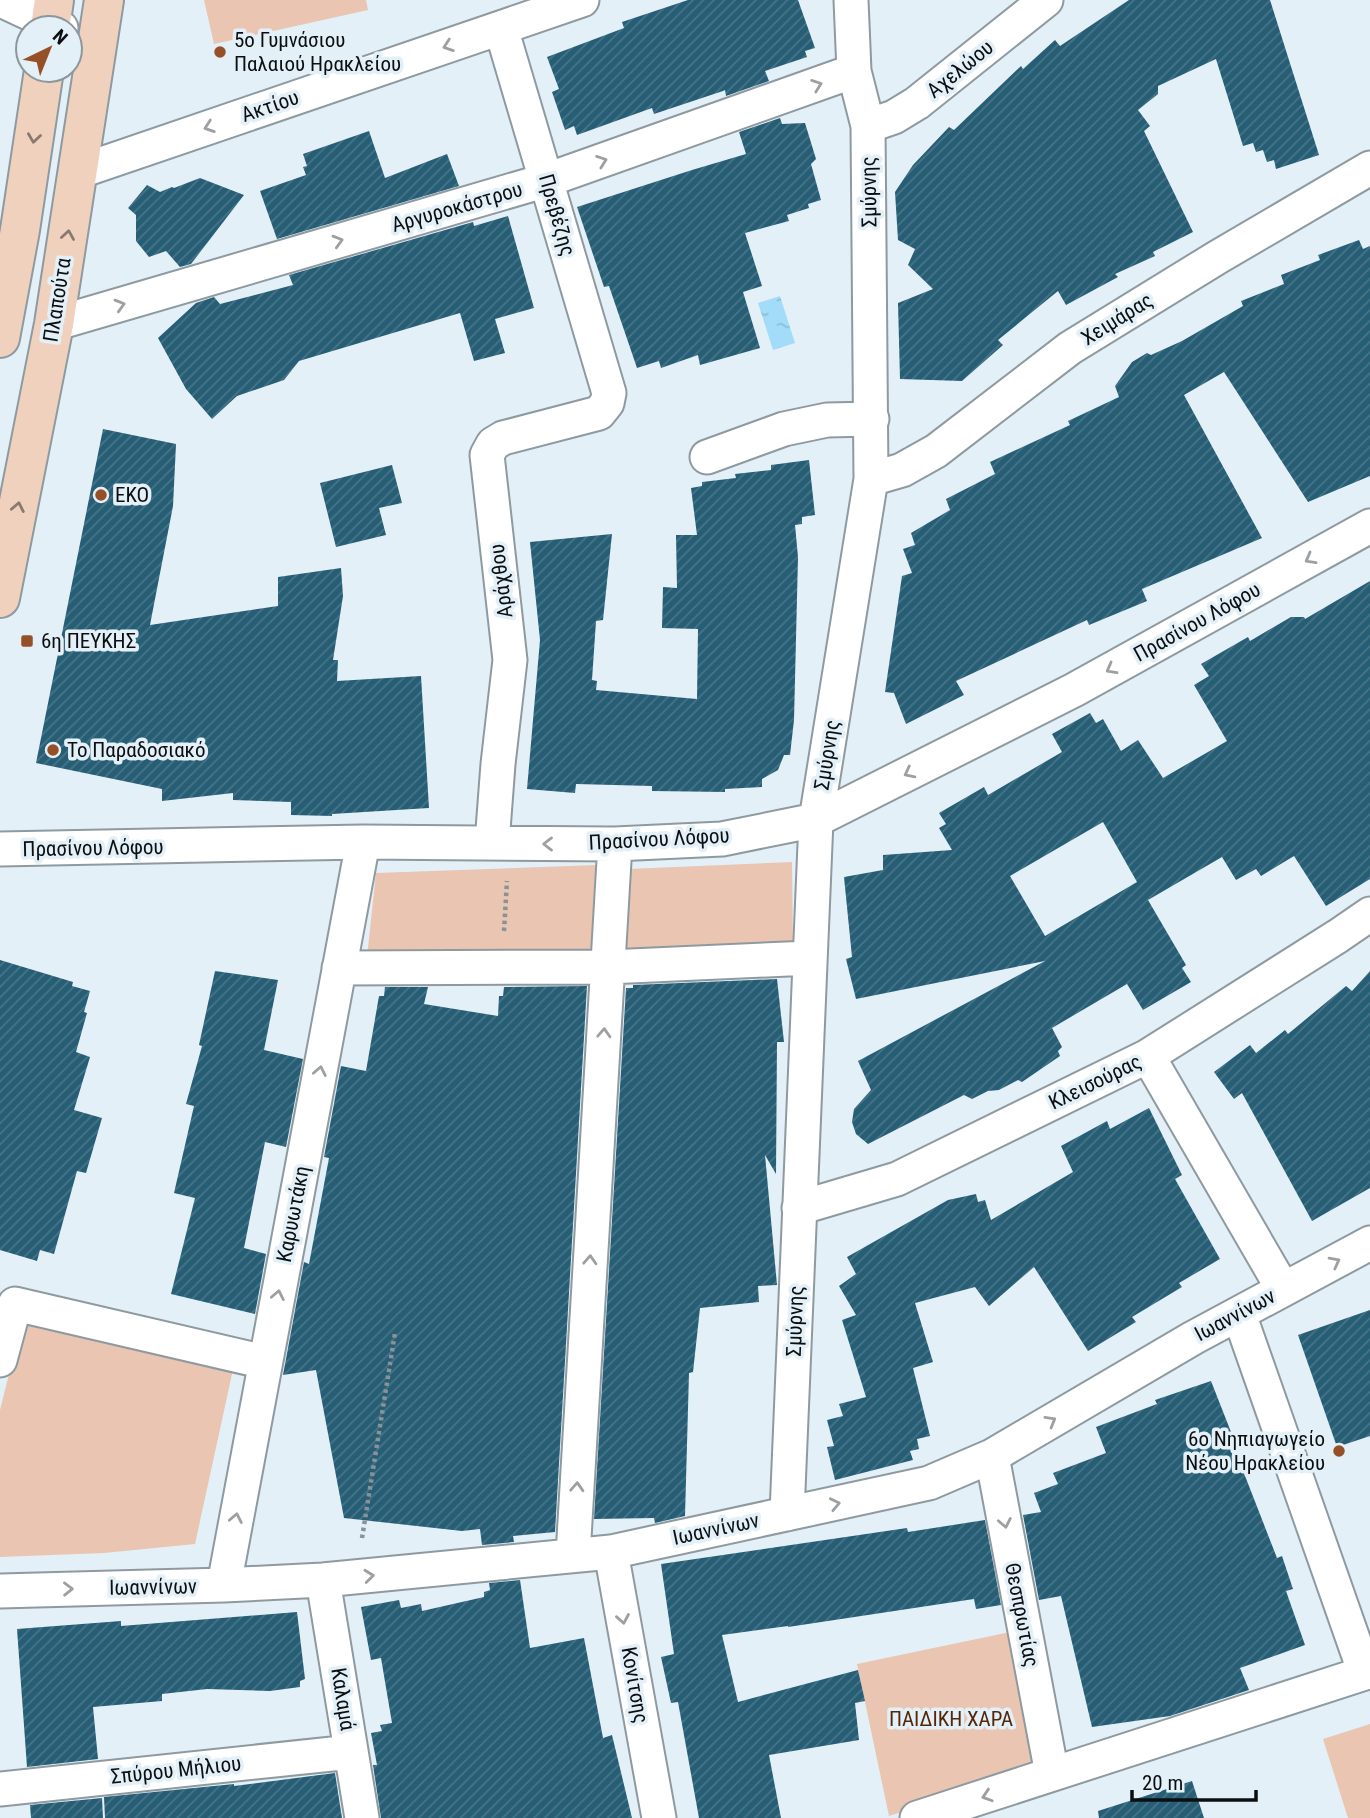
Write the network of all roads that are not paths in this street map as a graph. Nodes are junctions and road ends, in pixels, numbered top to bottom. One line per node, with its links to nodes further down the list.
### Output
1 (1, 0): 6 (street)
2 (104, 0): 7 (main road, Πλαπούτα)
3 (582, 0): 8 (street, Ακτίου)
4 (851, 0): 9 (street, Σμύρνης)
5 (1046, 0): 12 (street, Αχελώου)
6 (33, 14)
7 (83, 14)
8 (501, 28): 14 (street, Ακτίου, one-way to 14); 15 (street, Πρεβέζης)
9 (854, 71): 12 (street, Σμύρνης); 15 (street, Αργυροκάστρου, one-way to 9)
10 (41, 84): 16 (main road, one-way to 16)
11 (69, 84): 14 (main road, Πλαπούτα)
12 (868, 126): 20 (street, Σμύρνης)
13 (1370, 168): 22 (street, Χειμάρας)
14 (78, 172): 17 (main road, Πλαπούτα, one-way to 14)
15 (547, 180): 17 (street, Αργυροκάστρου, one-way to 15); 19 (street, Πρεβέζης)
16 (10, 227): 18 (main road)
17 (54, 324): 24 (main road, Πλαπούτα, one-way to 17)
18 (0, 338)
19 (607, 403): 27 (street, Αράχθου)
20 (872, 419): 21 (street); 22 (street, Σμύρνης)
21 (707, 457)
22 (871, 480): 25 (street, Σμύρνης)
23 (1370, 526): 25 (street, Πρασίνου Λόφου, one-way to 25)
24 (0, 598)
25 (816, 820): 28 (street, Πρασίνου Λόφου); 31 (street, Σμύρνης)
26 (363, 842): 27 (street, Πρασίνου Λόφου); 29 (street, Πρασίνου Λόφου); 33 (street, Καρυωτάκη)
27 (500, 843): 28 (street, Πρασίνου Λόφου, one-way to 27)
28 (615, 844): 32 (street)
29 (0, 849)
30 (1370, 914): 34 (street, Κλεισούρας)
31 (810, 958): 32 (street); 35 (street, Σμύρνης)
32 (608, 967): 33 (street); 44 (street, one-way to 32)
33 (339, 968): 40 (street, Καρυωτάκη, one-way to 33)
34 (1148, 1056): 35 (street, Κλεισούρας); 37 (street)
35 (799, 1208): 42 (street, Σμύρνης)
36 (1370, 1243): 37 (street, Ιωαννίνων, one-way to 36)
37 (1283, 1289): 38 (street, Ιωαννίνων)
38 (1239, 1314): 41 (street, Ιωαννίνων, one-way to 38); 49 (street)
39 (0, 1360): 40 (street)
40 (265, 1362): 46 (street, Καρυωτάκη, one-way to 40)
41 (992, 1456): 42 (street, Ιωαννίνων, one-way to 41); 49 (street, Θεσπρωτίας, one-way to 49)
42 (787, 1514): 43 (street, Ιωαννίνων)
43 (611, 1552): 44 (street, Ιωαννίνων); 52 (street, Κονίτσης, one-way to 52)
44 (573, 1555): 45 (street, Ιωαννίνων, one-way to 44)
45 (323, 1580): 46 (street, Ιωαννίνων); 48 (street, Καλαμά)
46 (224, 1585): 47 (street, Ιωαννίνων, one-way to 46)
47 (0, 1591)
48 (351, 1752): 50 (street, Σπύρου Μήλιου); 51 (street, Καλαμά)
49 (1052, 1774): 53 (street, one-way to 53)
50 (0, 1789)
51 (362, 1818)
52 (659, 1818)
53 (917, 1818)

